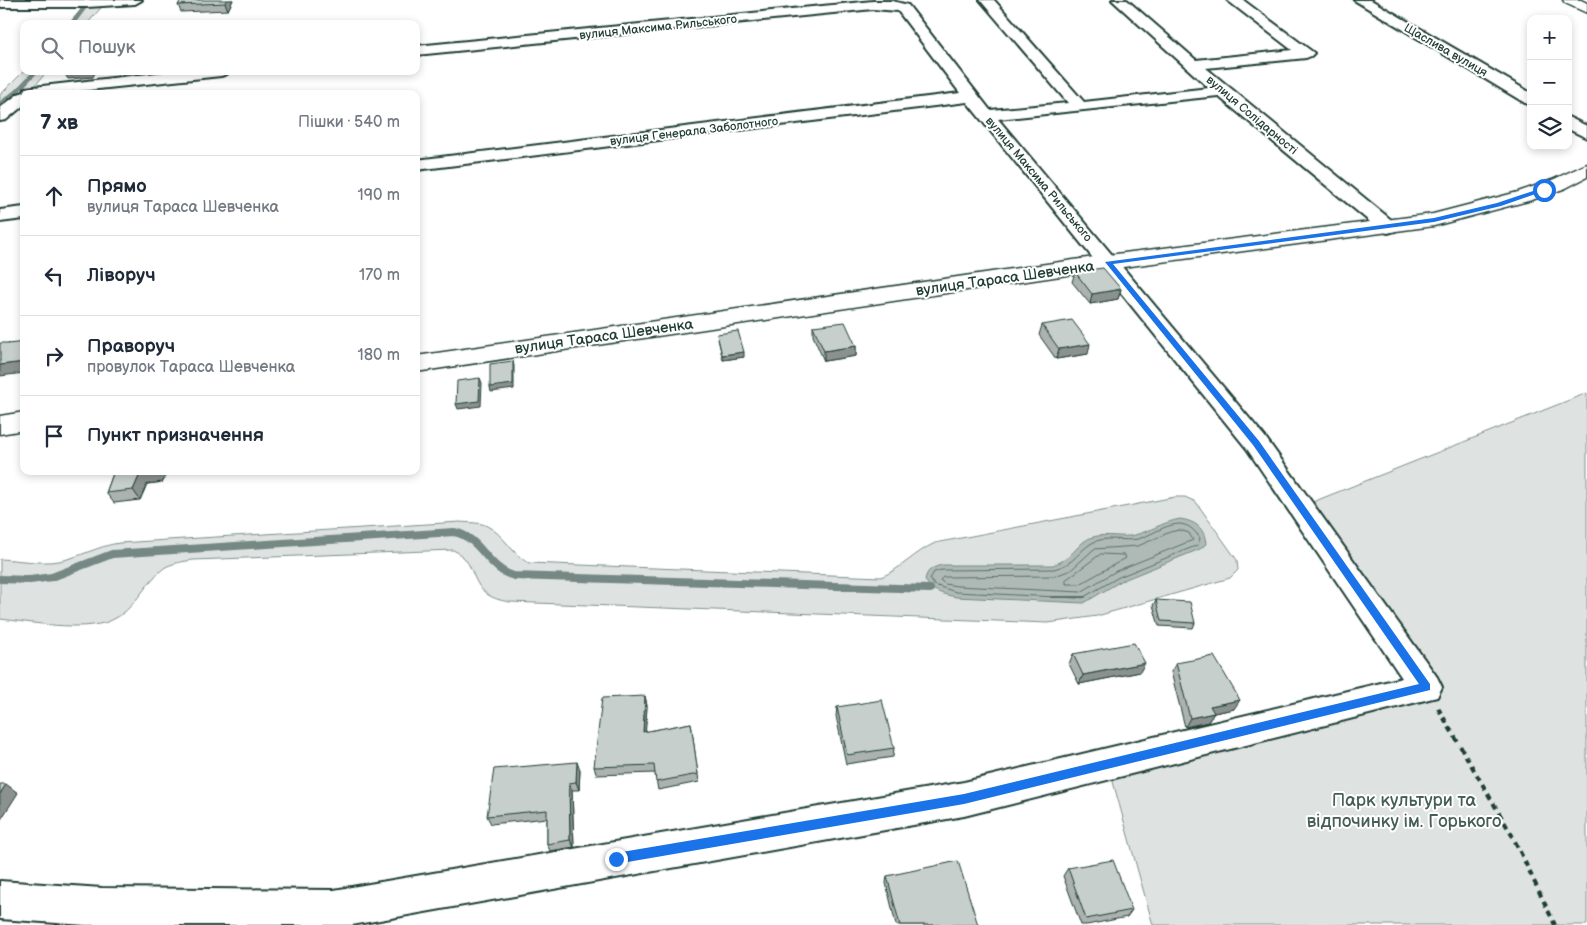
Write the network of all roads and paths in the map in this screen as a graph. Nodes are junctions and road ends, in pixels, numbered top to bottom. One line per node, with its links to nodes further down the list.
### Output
1 (135, 0): 7 (street)
2 (987, 0): 20 (street)
3 (1119, 0): 12 (street, вулиця Солідарності)
4 (1234, 0): 12 (street)
5 (1361, 0): 19 (street, Щаслива вулиця)
6 (1570, 0): 9 (street)
7 (106, 1): 8 (street); 10 (street)
8 (0, 3)
9 (1587, 9)
10 (93, 17)
11 (420, 51): 18 (street, вулиця Максима Рильського)
12 (1193, 65): 17 (street, вулиця Солідарності)
13 (43, 75): 15 (street)
14 (195, 75): 16 (street)
15 (28, 90)
16 (95, 90)
17 (1222, 91): 20 (street); 28 (street, вулиця Солідарності)
18 (971, 97): 21 (street, вулиця Максима Рильського); 24 (street, вулиця Генерала Заболотного)
19 (1527, 98)
20 (1080, 107): 21 (street)
21 (985, 115): 29 (street, вулиця Максима Рильського)
22 (1572, 124): 23 (street)
23 (1587, 133)
24 (420, 165)
25 (1587, 170): 28 (street, вулиця Тараса Шевченка)
26 (20, 214): 27 (street)
27 (0, 216)
28 (1388, 227): 29 (street, вулиця Тараса Шевченка)
29 (1108, 262): 30 (street, вулиця Тараса Шевченка); 33 (street, вулиця Максима Рильського)
30 (420, 363)
31 (20, 422): 32 (street)
32 (0, 425)
33 (1426, 687): 34 (street); 35 (path)
34 (0, 900)
35 (1554, 925)

